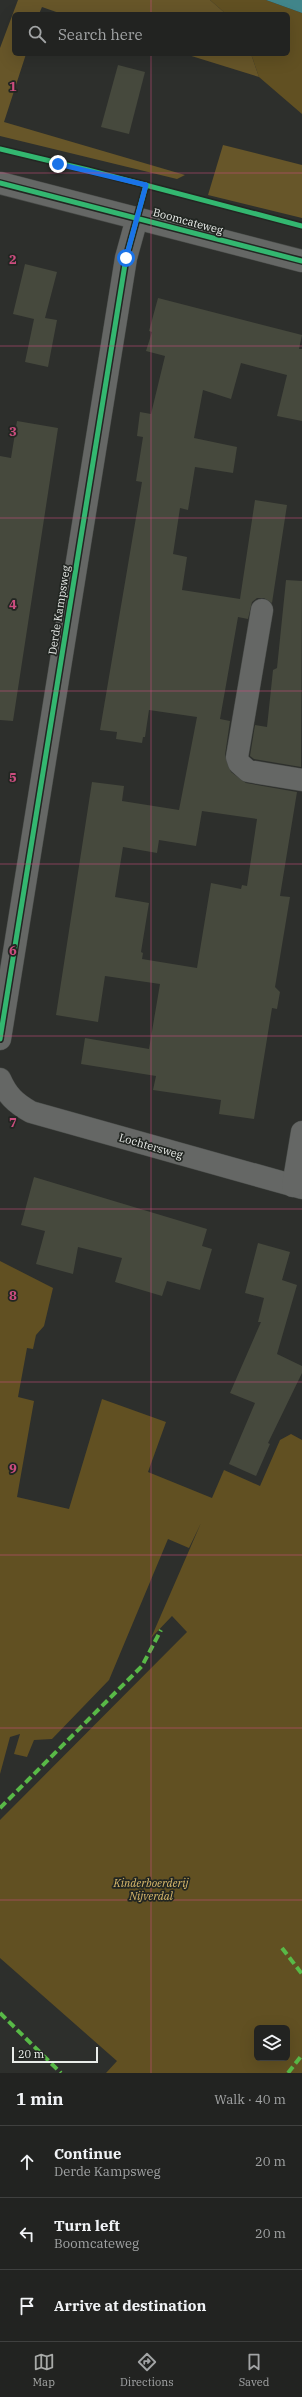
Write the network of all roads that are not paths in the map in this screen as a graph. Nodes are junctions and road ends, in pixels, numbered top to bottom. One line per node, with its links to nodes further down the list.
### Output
1 (0, 183): 2 (street, Boomcateweg)
2 (137, 218): 3 (street, Boomcateweg); 6 (street, Derde Kampsweg)
3 (302, 261)
4 (262, 610): 5 (street)
5 (302, 780)
6 (0, 1039)
7 (2, 1089): 9 (street, Lochtersweg)
8 (302, 1132): 9 (street)
9 (297, 1187)

